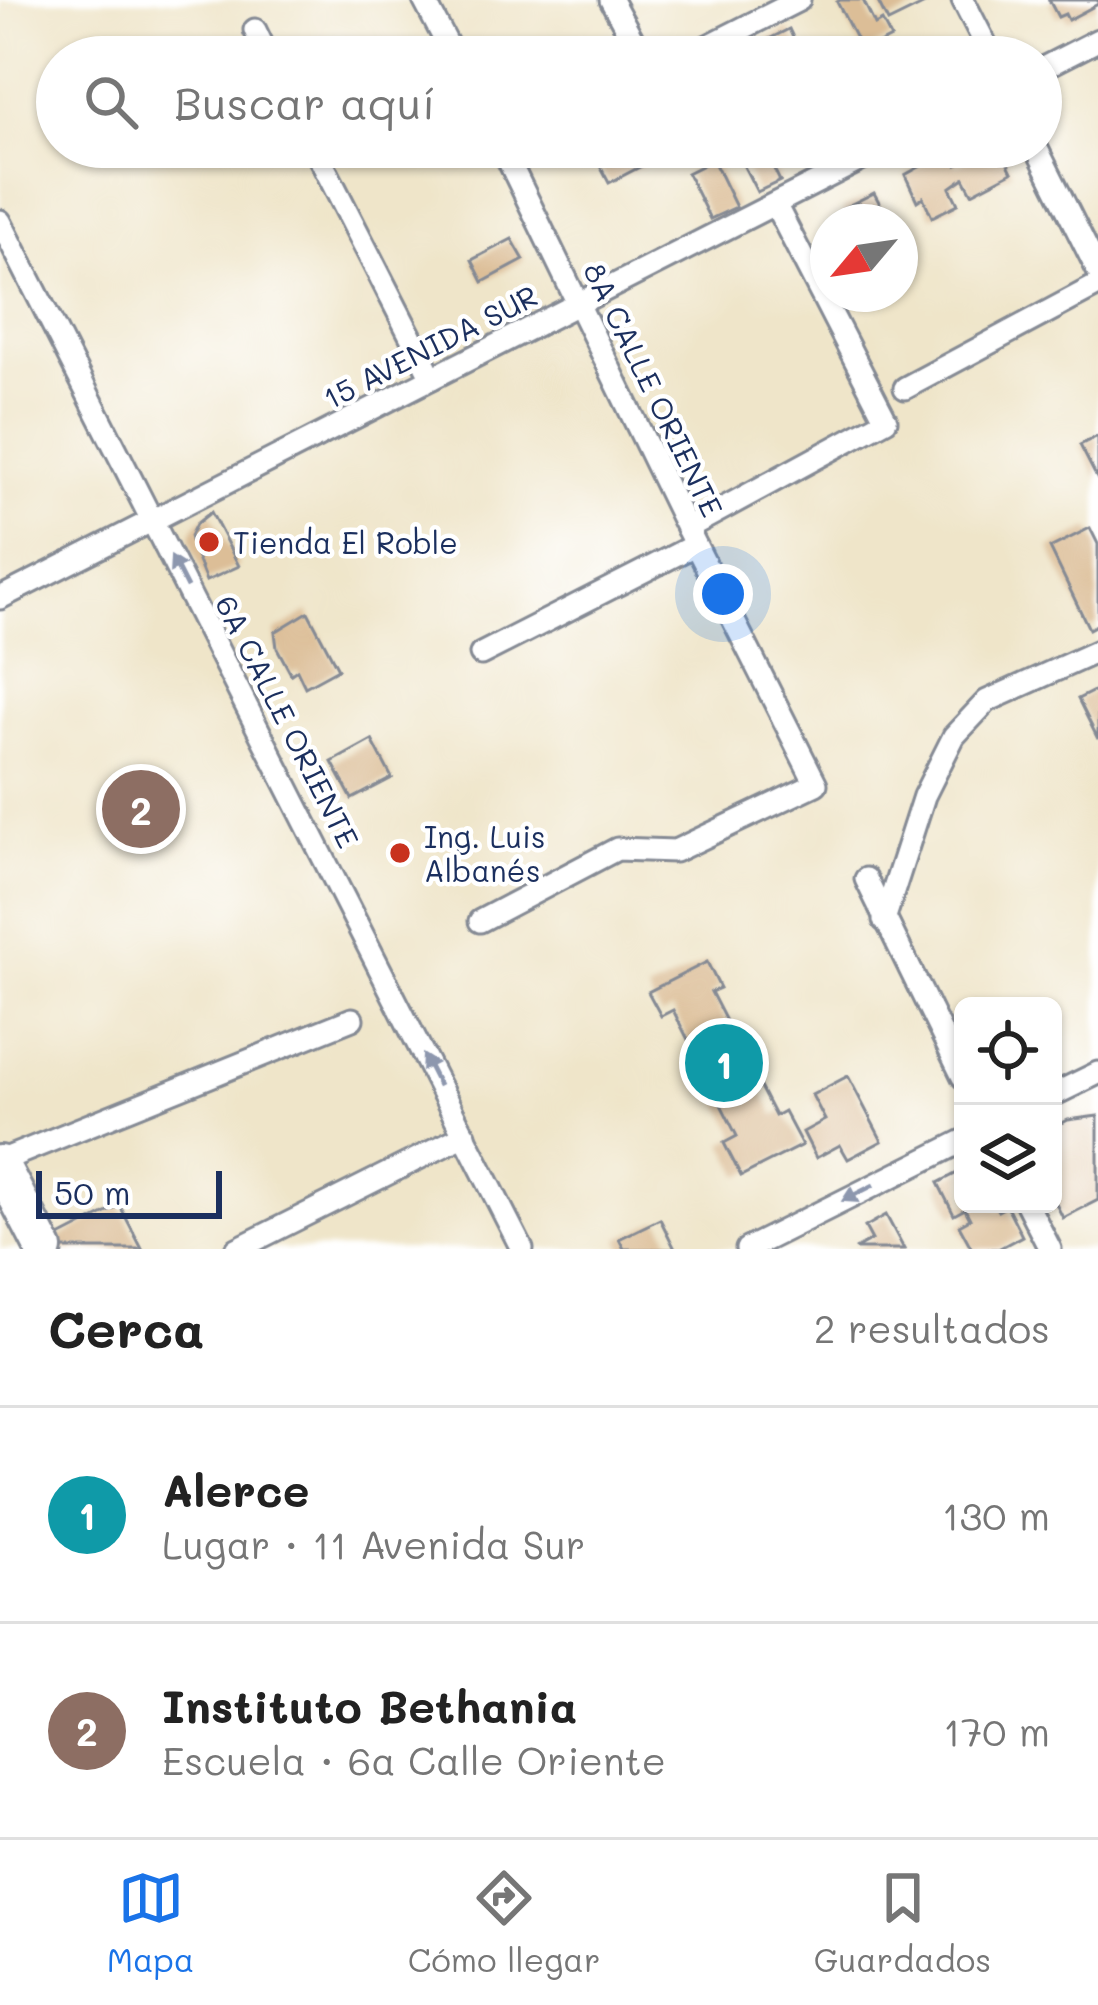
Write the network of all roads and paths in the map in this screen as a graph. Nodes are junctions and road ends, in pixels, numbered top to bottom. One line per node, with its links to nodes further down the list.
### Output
1 (424, 0): 7 (street)
2 (611, 0): 8 (street)
3 (963, 0): 10 (street)
4 (788, 2): 9 (street)
5 (255, 30): 6 (street)
6 (258, 36)
7 (443, 36)
8 (631, 36)
9 (725, 36)
10 (981, 36)
11 (1098, 40): 12 (street)
12 (1062, 58)
13 (325, 168): 22 (street)
14 (514, 168): 21 (street, 8A CALLE ORIENTE)
15 (844, 168): 17 (street, 15 AVENIDA SUR)
16 (1046, 168): 19 (street)
17 (775, 203): 21 (street, 15 AVENIDA SUR); 25 (street)
18 (0, 221): 24 (street, 6A CALLE ORIENTE)
19 (1098, 272)
20 (1098, 285): 23 (street)
21 (580, 303): 22 (street, 15 AVENIDA SUR); 25 (street, 8A CALLE ORIENTE)
22 (432, 378): 24 (street, 15 AVENIDA SUR)
23 (905, 388)
24 (152, 520): 26 (street, 15 AVENIDA SUR); 36 (street, 6A CALLE ORIENTE, one-way to 24)
25 (691, 536): 28 (street); 31 (street, 8A CALLE ORIENTE)
26 (0, 598)
27 (1098, 651): 30 (street)
28 (481, 654)
29 (866, 879): 30 (street)
30 (884, 920): 33 (street)
31 (480, 921)
32 (352, 1019): 38 (street)
33 (954, 1059)
34 (1098, 1073): 35 (street)
35 (1062, 1091)
36 (465, 1136): 41 (street); 42 (street, 6A CALLE ORIENTE)
37 (954, 1146): 43 (street, one-way to 43)
38 (0, 1162): 40 (main road)
39 (1031, 1213): 44 (street)
40 (44, 1249)
41 (238, 1249)
42 (522, 1249)
43 (747, 1249)
44 (1049, 1249)

